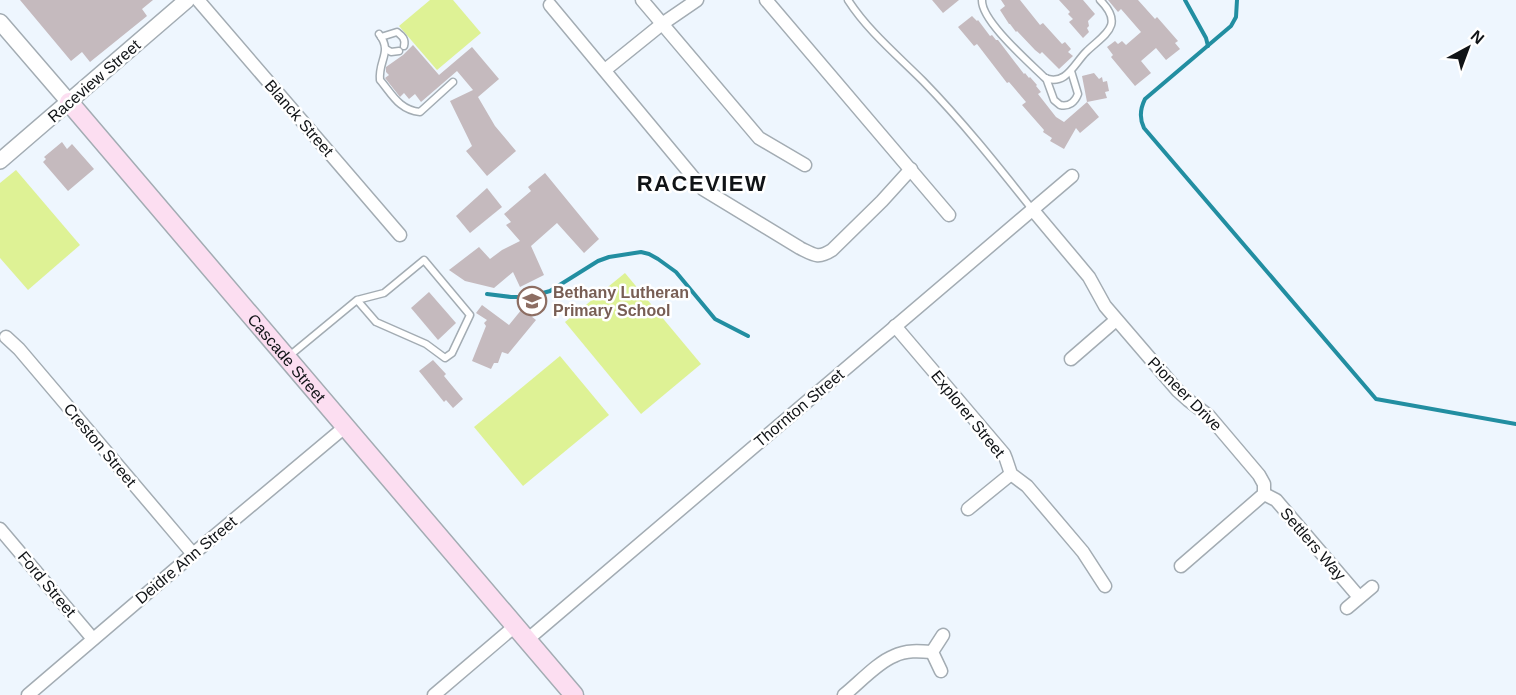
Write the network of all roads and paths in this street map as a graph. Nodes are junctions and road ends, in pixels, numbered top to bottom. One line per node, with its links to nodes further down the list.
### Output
1 (187, 0): 19 (street, Raceview Street)
2 (198, 0): 26 (street, Blanck Street)
3 (642, 0): 11 (street)
4 (697, 0): 11 (street)
5 (766, 0): 22 (street)
6 (848, 0): 24 (lane)
7 (982, 0): 17 (lane)
8 (1100, 0): 16 (lane)
9 (550, 5): 15 (street)
10 (0, 22): 19 (street, Cascade Street)
11 (662, 24): 15 (street); 21 (street)
12 (404, 46): 13 (lane)
13 (386, 49): 14 (lane); 18 (lane)
14 (399, 51)
15 (605, 70): 22 (street)
16 (1071, 71): 17 (lane); 17 (lane)
17 (1045, 78)
18 (453, 82)
19 (69, 102): 20 (street, Raceview Street); 31 (main road, Cascade Street)
20 (0, 161)
21 (805, 165)
22 (910, 170): 25 (street)
23 (1072, 176): 24 (street, Thornton Street)
24 (1032, 209): 28 (street, Pioneer Drive); 29 (street, Thornton Street)
25 (950, 215)
26 (400, 235)
27 (357, 300): 27 (lane); 31 (lane)
28 (1116, 320): 32 (street); 35 (street, Pioneer Drive)
29 (895, 326): 34 (street, Explorer Street); 44 (street, Thornton Street)
30 (6, 338): 38 (street, Creston Street)
31 (288, 357): 33 (main road, Cascade Street)
32 (1071, 359)
33 (346, 426): 38 (street, Deidre Ann Street); 44 (main road, Cascade Street)
34 (1011, 474): 36 (street); 40 (street, Explorer Street)
35 (1264, 494): 39 (street); 42 (street, Settlers Way)
36 (968, 509)
37 (0, 529): 46 (street, Ford Street)
38 (193, 554): 46 (street, Deidre Ann Street)
39 (1181, 566)
40 (1105, 586)
41 (1372, 587): 42 (street)
42 (1359, 597): 43 (street)
43 (1347, 608)
44 (521, 633): 50 (street, Thornton Street); 51 (main road, Cascade Street)
45 (943, 635): 47 (street)
46 (93, 639): 49 (street, Deidre Ann Street)
47 (932, 652): 48 (street); 52 (street)
48 (941, 670)
49 (28, 695)
50 (434, 695)
51 (574, 695)
52 (844, 695)

